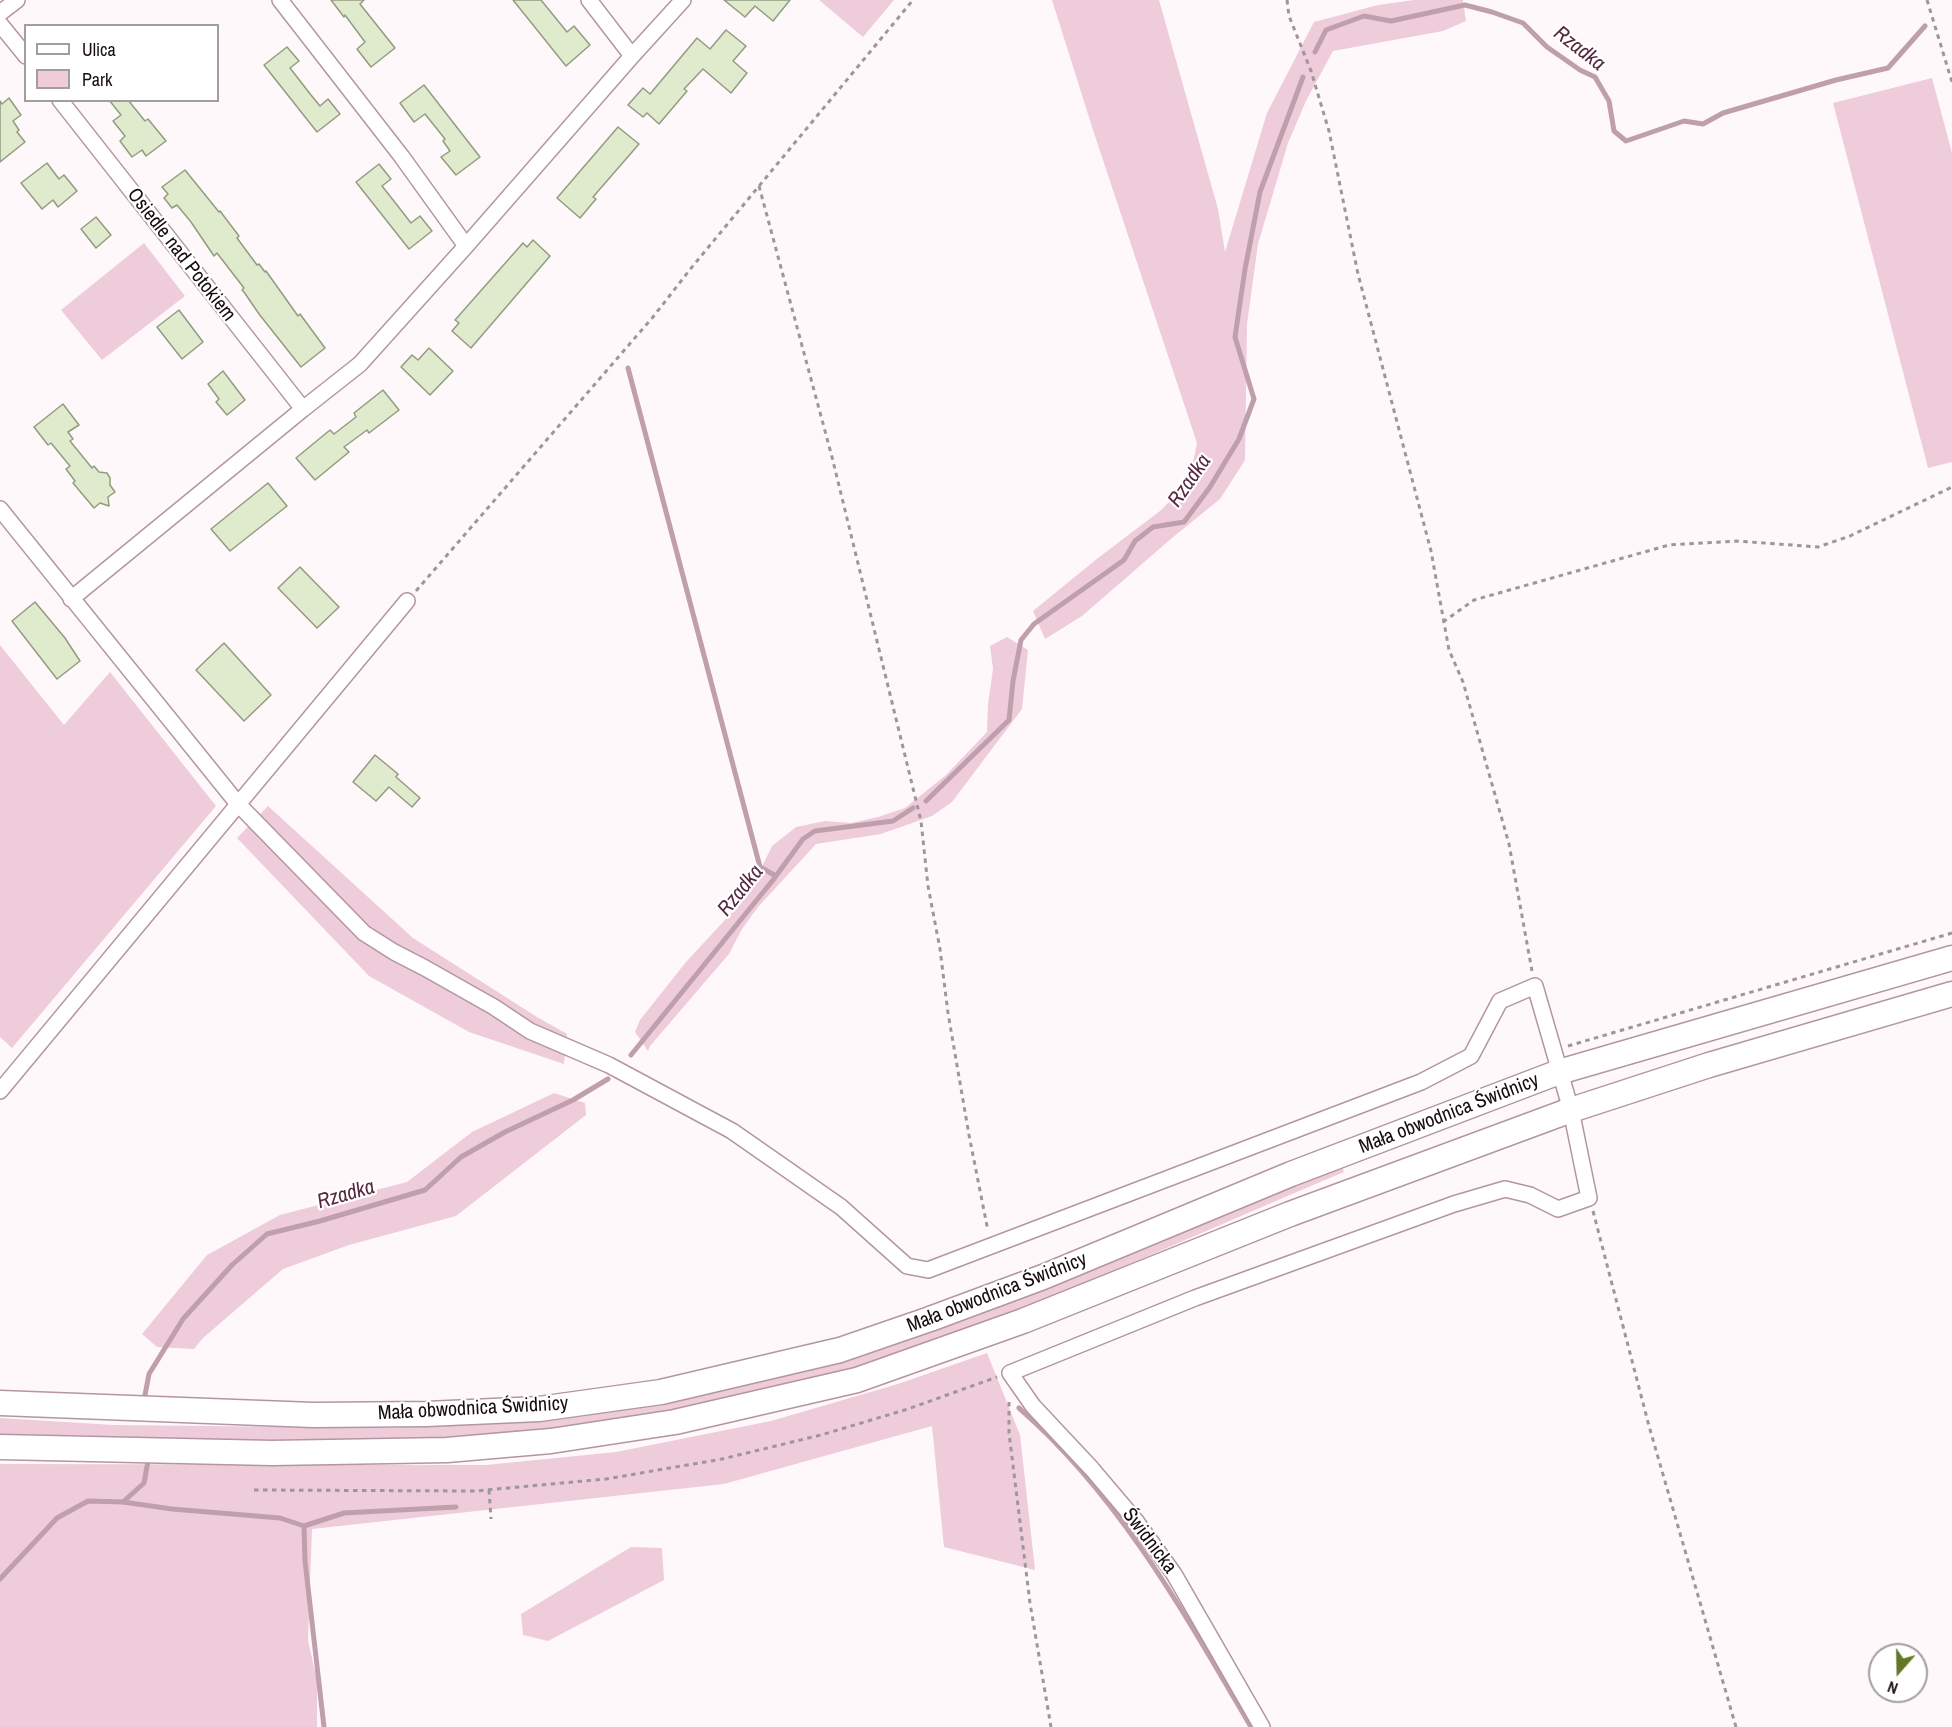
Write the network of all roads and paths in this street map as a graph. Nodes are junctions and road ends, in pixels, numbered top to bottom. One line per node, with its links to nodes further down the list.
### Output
1 (17, 0): 8 (street)
2 (280, 0): 15 (street)
3 (589, 0): 11 (street)
4 (683, 0): 11 (street)
5 (913, 0): 14 (path)
6 (1287, 0): 21 (path)
7 (1927, 0): 12 (path)
8 (0, 13)
9 (0, 24): 10 (street)
10 (24, 54)
11 (632, 56): 15 (street)
12 (1952, 82)
13 (62, 102): 16 (street, Osiedle nad Potokiem)
14 (759, 186): 20 (path); 31 (path)
15 (466, 246): 16 (street)
16 (303, 409): 19 (street)
17 (1952, 487): 21 (path)
18 (0, 509): 19 (street)
19 (71, 598): 22 (street)
20 (407, 601): 22 (street)
21 (1443, 622): 25 (path)
22 (238, 804): 28 (street); 31 (street)
23 (1952, 933): 27 (path)
24 (1952, 958): 27 (main road, Mała obwodnica Świdnicy)
25 (1535, 986): 27 (street); 31 (street)
26 (1952, 994): 29 (main road, Mała obwodnica Świdnicy)
27 (1557, 1061): 29 (street); 33 (main road, Mała obwodnica Świdnicy)
28 (0, 1091)
29 (1571, 1110): 30 (street); 34 (main road, Mała obwodnica Świdnicy)
30 (1590, 1198): 32 (street); 40 (path)
31 (996, 1246)
32 (1010, 1373): 36 (path); 38 (path); 39 (street, Świdnicka)
33 (0, 1403)
34 (0, 1447)
35 (254, 1490): 36 (path)
36 (489, 1490): 37 (path)
37 (491, 1519)
38 (1052, 1727)
39 (1262, 1727)
40 (1736, 1727)

